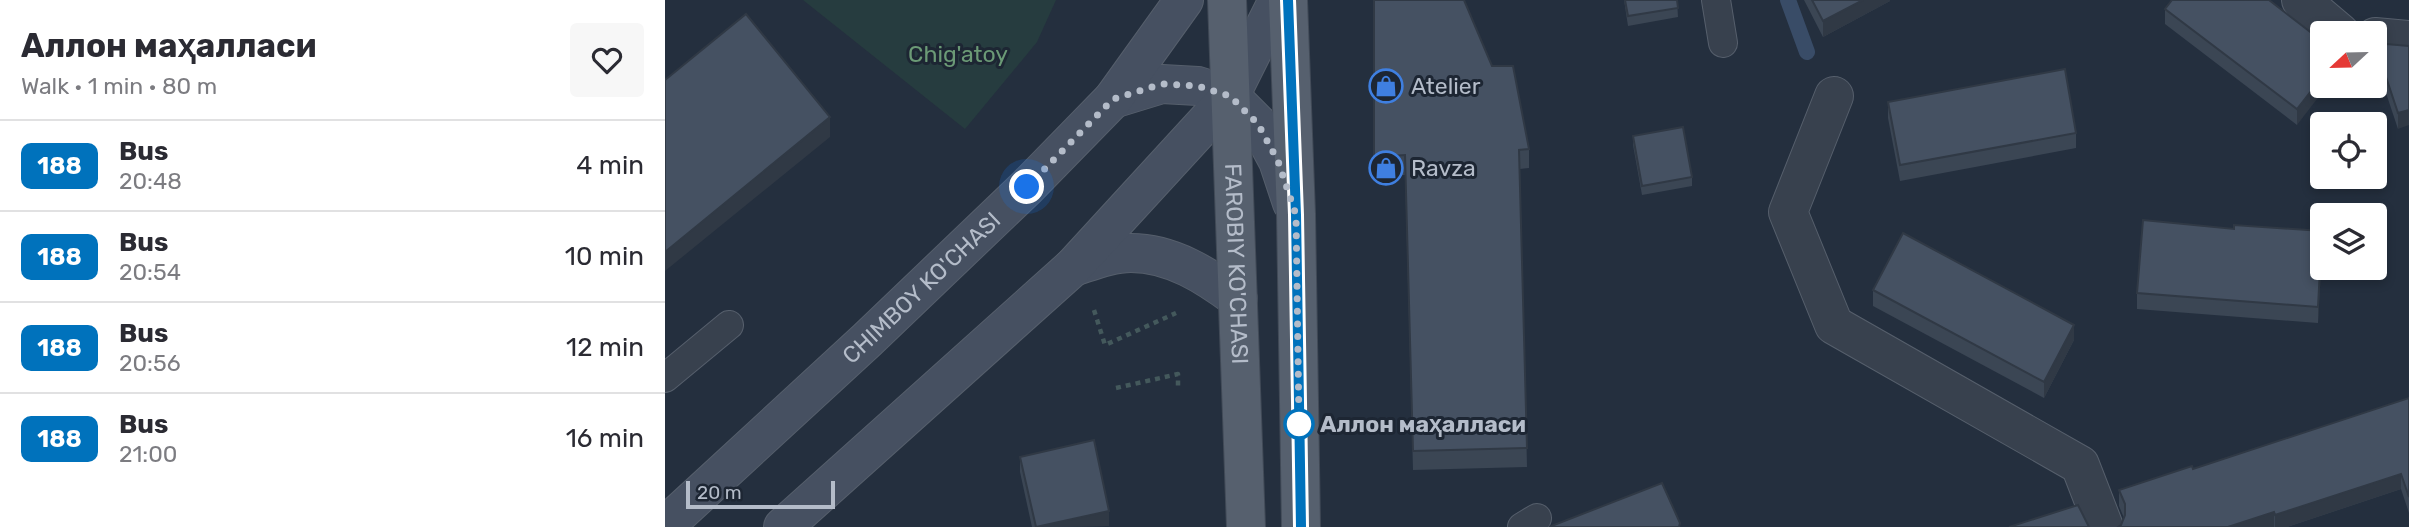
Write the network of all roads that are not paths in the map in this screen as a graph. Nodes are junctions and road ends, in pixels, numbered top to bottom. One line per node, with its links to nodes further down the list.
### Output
1 (1184, 0): 13 (main road, CHIMBOY KO'CHASI)
2 (1227, 0): 11 (main road, FAROBIY KO'CHASI)
3 (1278, 0): 11 (main road)
4 (1288, 0): 14 (main road)
5 (1716, 0): 10 (lane)
6 (2301, 0): 7 (street)
7 (2326, 21)
8 (2387, 38): 9 (street)
9 (2409, 40)
10 (1723, 43)
11 (1230, 96): 13 (main road); 14 (main road); 15 (main road); 16 (main road, FAROBIY KO'CHASI)
12 (1834, 96): 23 (street)
13 (1113, 99): 19 (main road, CHIMBOY KO'CHASI)
14 (1296, 215): 22 (main road)
15 (1073, 267): 16 (main road); 20 (main road)
16 (1238, 299): 21 (main road, FAROBIY KO'CHASI)
17 (729, 325): 18 (lane)
18 (665, 378)
19 (665, 526)
20 (783, 527)
21 (1246, 527)
22 (1301, 527)
23 (2104, 527)

